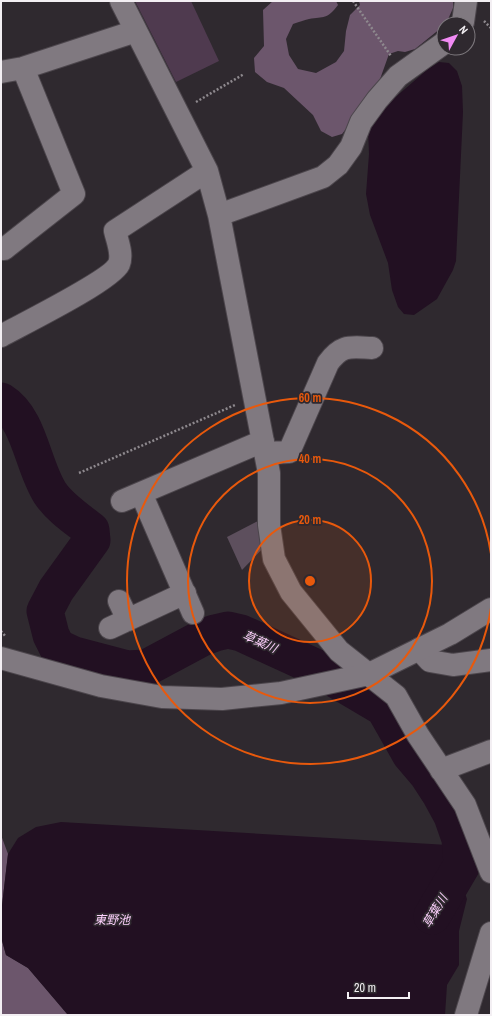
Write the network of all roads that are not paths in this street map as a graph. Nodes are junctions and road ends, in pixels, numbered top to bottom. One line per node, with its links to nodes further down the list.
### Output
1 (121, 1): 4 (street)
2 (466, 1): 3 (street)
3 (464, 16)
4 (136, 31): 6 (street); 8 (street)
5 (436, 49): 9 (street)
6 (23, 68): 7 (street); 10 (street)
7 (1, 72)
8 (207, 171): 9 (street); 11 (street)
9 (220, 215): 13 (street)
10 (4, 249)
11 (1, 336)
12 (372, 348): 13 (street)
13 (264, 447): 14 (street); 21 (street)
14 (185, 593): 16 (street); 17 (street)
15 (491, 609): 18 (street)
16 (193, 613)
17 (119, 616)
18 (418, 649): 20 (street); 21 (street)
19 (1, 658): 21 (street)
20 (491, 660)
21 (369, 674): 23 (street)
22 (491, 752): 23 (street)
23 (441, 770): 24 (street)
24 (491, 872)
25 (491, 933): 26 (street)
26 (466, 1015)

